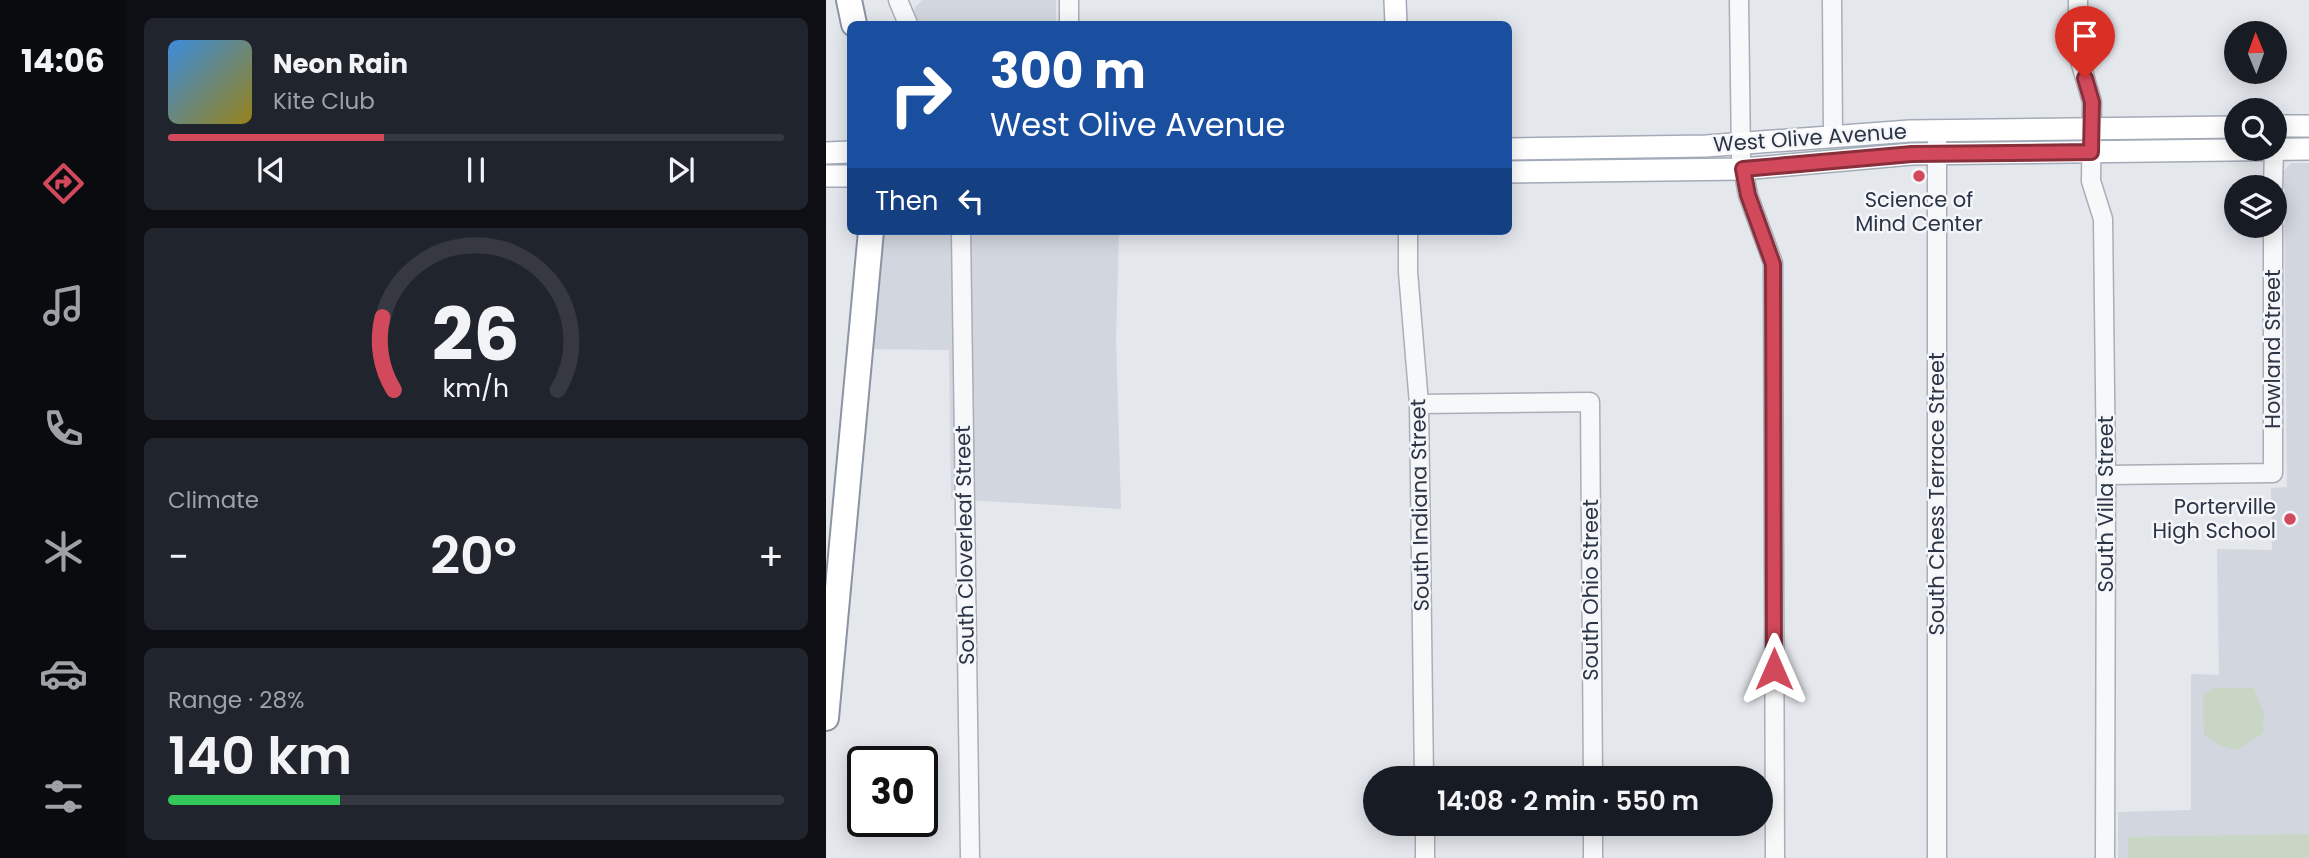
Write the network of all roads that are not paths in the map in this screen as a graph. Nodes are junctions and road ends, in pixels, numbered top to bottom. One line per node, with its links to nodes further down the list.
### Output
1 (849, 0): 8 (highway)
2 (898, 0): 9 (street)
3 (1069, 0): 10 (street)
4 (1395, 0): 11 (main road)
5 (1739, 0): 26 (street)
6 (1832, 0): 17 (street)
7 (2078, 0): 15 (street, South Villa Street)
8 (853, 21)
9 (907, 21)
10 (1069, 21)
11 (1396, 21)
12 (2287, 126): 13 (main road)
13 (2309, 126)
14 (2224, 127): 15 (main road, West Olive Avenue)
15 (2092, 128): 16 (main road, West Olive Avenue); 23 (street, South Villa Street)
16 (1937, 130): 17 (main road, West Olive Avenue); 25 (street, South Chess Terrace Street)
17 (1833, 136): 26 (main road, West Olive Avenue)
18 (1512, 149): 26 (main road, West Olive Avenue)
19 (2309, 149): 20 (main road, West Olive Avenue)
20 (2287, 150)
21 (2224, 151): 23 (main road, West Olive Avenue)
22 (847, 152): 24 (main road)
23 (2091, 152): 25 (main road, West Olive Avenue); 35 (street, South Villa Street)
24 (826, 153)
25 (1937, 154): 26 (main road, West Olive Avenue); 45 (street, South Chess Terrace Street)
26 (1741, 157): 27 (main road, West Olive Avenue); 44 (street)
27 (1512, 172)
28 (826, 176): 29 (main road)
29 (847, 176)
30 (871, 235): 36 (highway)
31 (961, 235): 41 (street, South Cloverleaf Street)
32 (1408, 235): 34 (street, South Indiana Street)
33 (2273, 238): 35 (street, Howland Street)
34 (1419, 404): 37 (street, South Indiana Street); 38 (street, South Ohio Street)
35 (2106, 475): 46 (street, South Villa Street)
36 (826, 718)
37 (1424, 766)
38 (1593, 766)
39 (1425, 836): 42 (street)
40 (1593, 836): 43 (street)
41 (970, 858)
42 (1425, 858)
43 (1593, 858)
44 (1775, 858)
45 (1937, 858)
46 (2105, 858)

